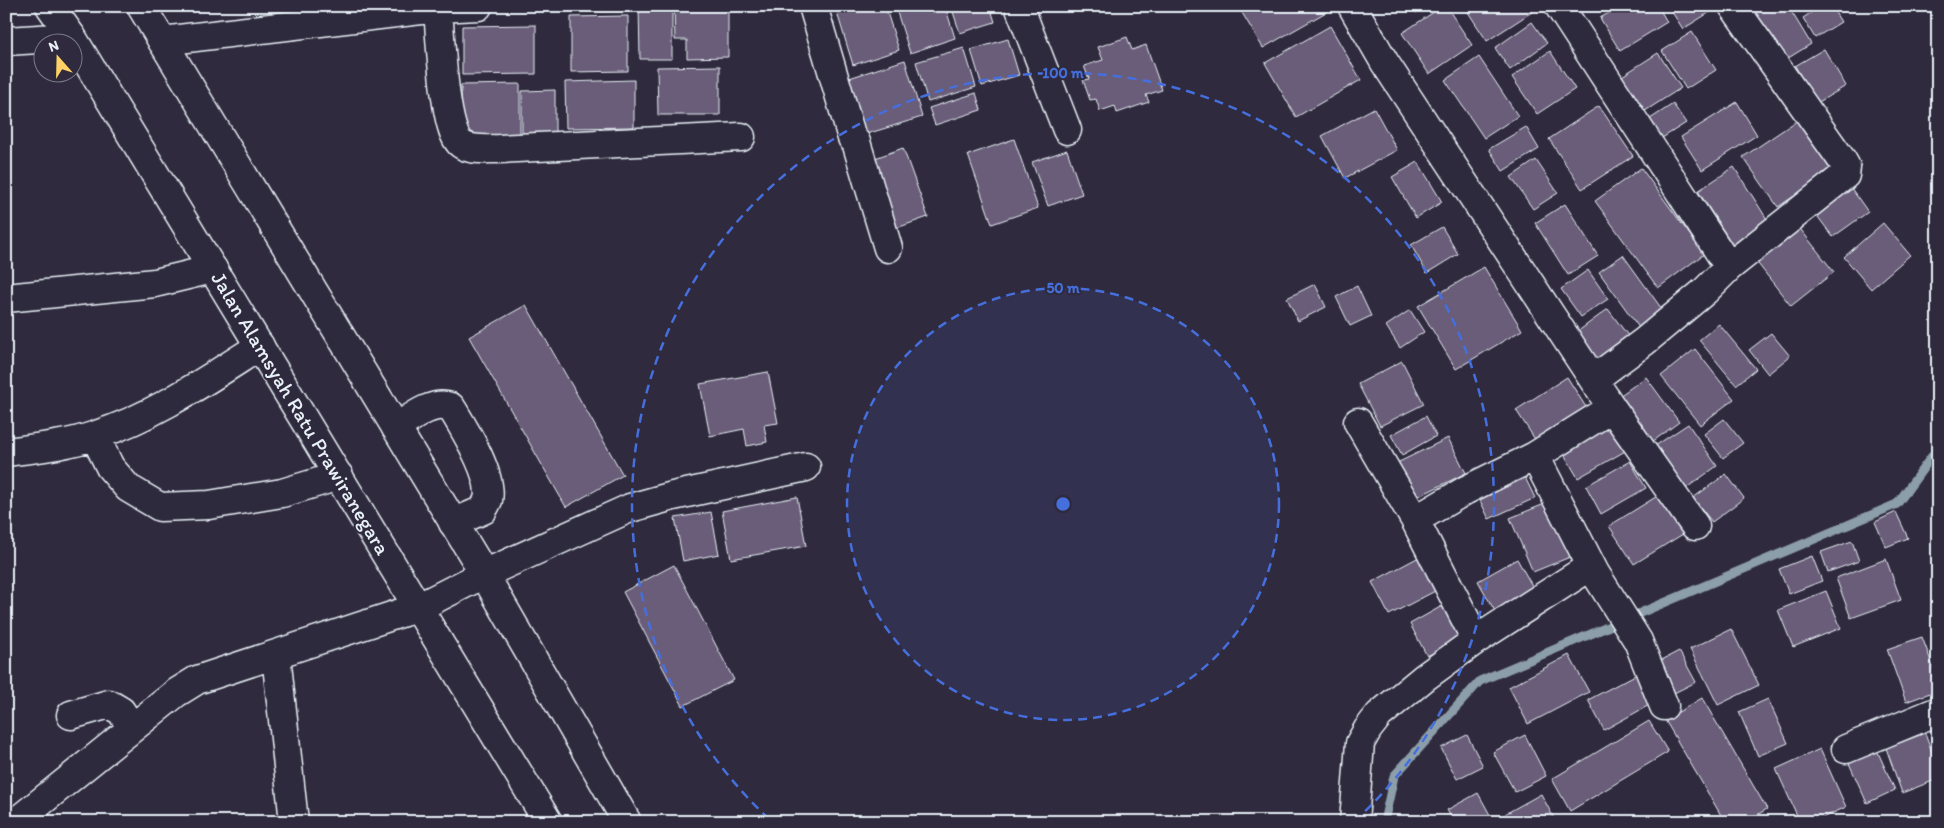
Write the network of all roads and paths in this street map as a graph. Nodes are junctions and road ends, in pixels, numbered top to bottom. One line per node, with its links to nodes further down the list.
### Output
1 (50, 6): 11 (main road, Jalan Alamsyah Ratu Prawiranegara)
2 (141, 6): 14 (main road)
3 (478, 6): 9 (main road)
4 (812, 6): 18 (main road)
5 (1019, 6): 16 (main road)
6 (1352, 6): 23 (main road)
7 (1559, 6): 19 (main road)
8 (1732, 6): 19 (main road)
9 (438, 7): 10 (main road); 17 (main road)
10 (268, 17): 14 (main road)
11 (68, 32)
12 (32, 39): 13 (main road)
13 (6, 41)
14 (162, 41): 26 (main road)
15 (82, 53): 20 (main road, Jalan Alamsyah Ratu Prawiranegara)
16 (1066, 130)
17 (741, 137)
18 (888, 248)
19 (1730, 267): 23 (main road)
20 (213, 269): 21 (main road); 22 (main road, Jalan Alamsyah Ratu Prawiranegara)
21 (6, 298)
22 (260, 346): 27 (main road); 31 (main road, Jalan Alamsyah Ratu Prawiranegara)
23 (1594, 379): 24 (main road)
24 (1612, 408): 29 (main road); 34 (main road)
25 (1358, 422): 32 (main road)
26 (396, 428): 33 (main road); 33 (main road)
27 (95, 436): 28 (main road); 31 (main road)
28 (6, 452)
29 (1535, 456): 32 (main road); 35 (main road)
30 (806, 467): 36 (main road)
31 (339, 476): 37 (main road, Jalan Alamsyah Ratu Prawiranegara)
32 (1416, 520): 38 (main road)
33 (453, 523): 36 (main road)
34 (1695, 526)
35 (1593, 570): 38 (main road); 40 (main road)
36 (484, 574): 37 (main road); 48 (main road)
37 (419, 607): 39 (main road); 47 (main road, Jalan Alamsyah Ratu Prawiranegara)
38 (1476, 640): 49 (main road)
39 (276, 655): 43 (main road); 46 (main road)
40 (1664, 706)
41 (1938, 711): 44 (main road)
42 (71, 715): 43 (main road)
43 (132, 728): 45 (main road)
44 (1846, 749)
45 (16, 822)
46 (294, 822)
47 (548, 822)
48 (627, 822)
49 (1354, 822)

